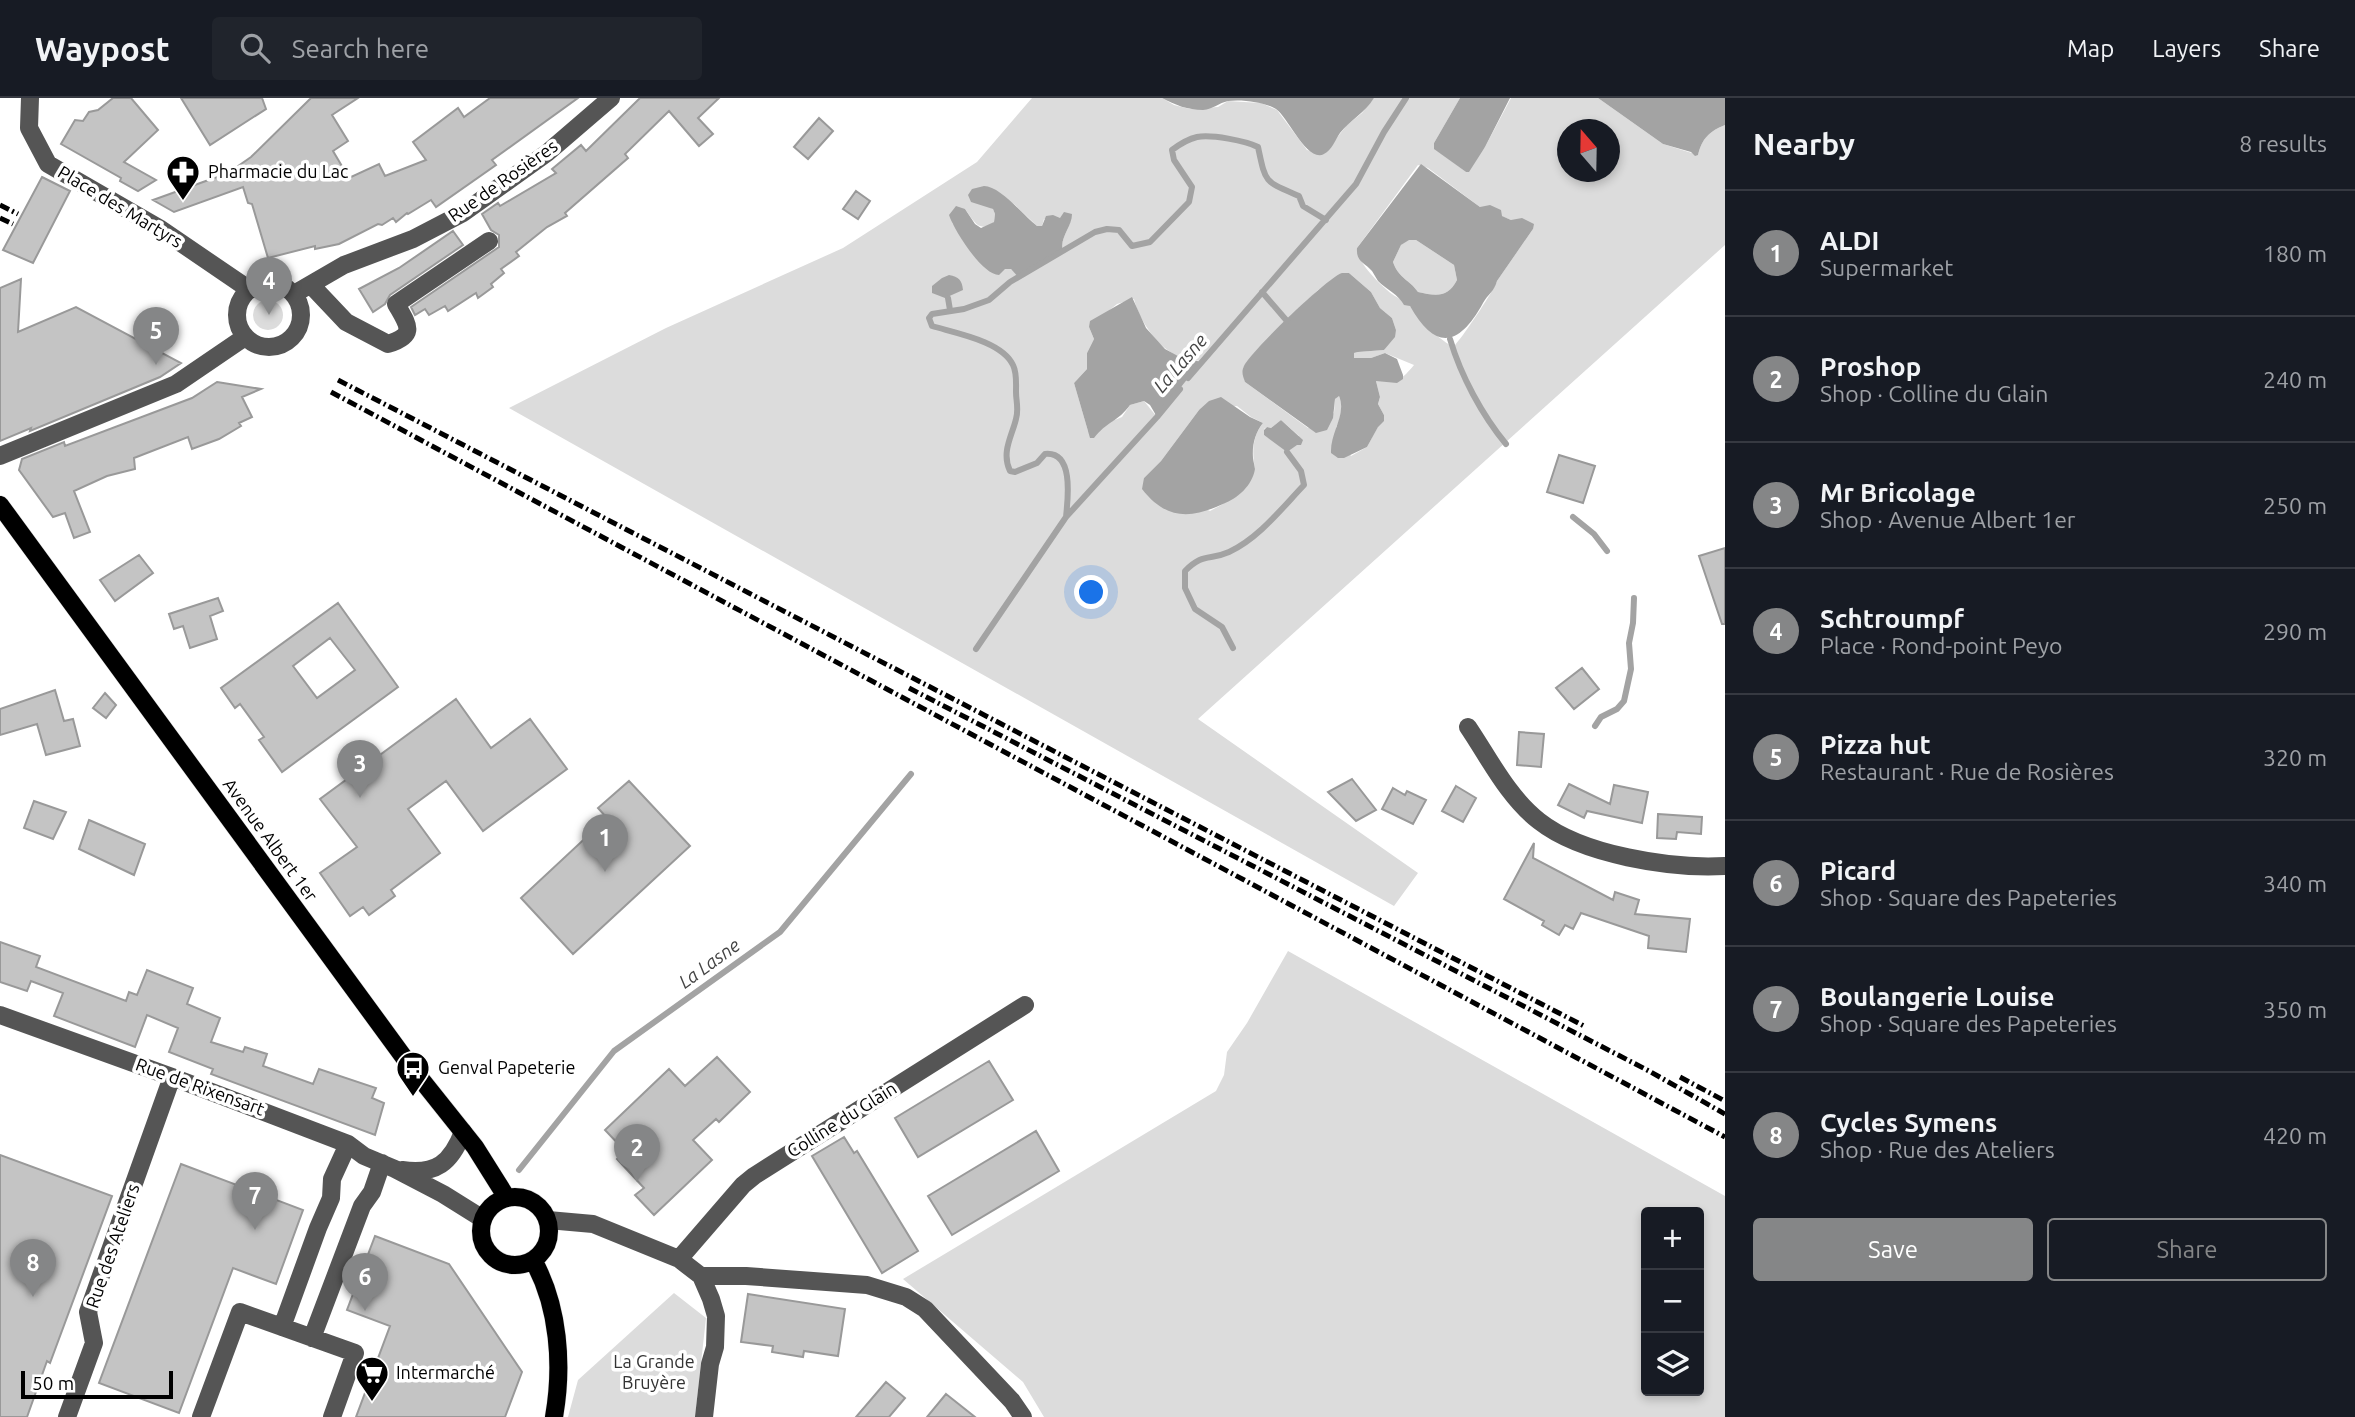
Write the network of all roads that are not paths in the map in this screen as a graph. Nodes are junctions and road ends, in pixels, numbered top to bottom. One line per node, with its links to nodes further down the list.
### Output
1 (30, 98): 5 (street, Place des Martyrs)
2 (611, 98): 4 (street, Rue de Rosières)
3 (489, 241): 4 (street)
4 (311, 285): 6 (street, Rue de Rosières)
5 (250, 290): 6 (street); 7 (street)
6 (294, 294): 7 (street)
7 (244, 337): 8 (street)
8 (0, 456)
9 (0, 505): 15 (main road, Avenue Albert 1er)
10 (1468, 727): 11 (street)
11 (1725, 866)
12 (1025, 1005): 21 (street, Colline du Glain)
13 (0, 1015): 14 (street, Rue de Rixensart)
14 (172, 1077): 16 (street, Rue de Rixensart); 26 (street, Rue des Ateliers)
15 (463, 1132): 17 (street, Rue de Rixensart); 18 (main road, Avenue Albert 1er)
16 (348, 1144): 17 (street, Rue de Rixensart); 24 (street)
17 (388, 1166): 19 (street, Rue de Rixensart); 25 (street)
18 (507, 1198): 19 (main road); 20 (main road)
19 (483, 1219): 22 (main road)
20 (548, 1220): 21 (street); 22 (main road)
21 (679, 1259): 23 (street)
22 (533, 1260): 29 (main road)
23 (701, 1276): 30 (street); 31 (street)
24 (282, 1327): 25 (street); 27 (street)
25 (312, 1338): 28 (street)
26 (74, 1415)
27 (201, 1417)
28 (332, 1417)
29 (554, 1417)
30 (704, 1417)
31 (1023, 1417)

